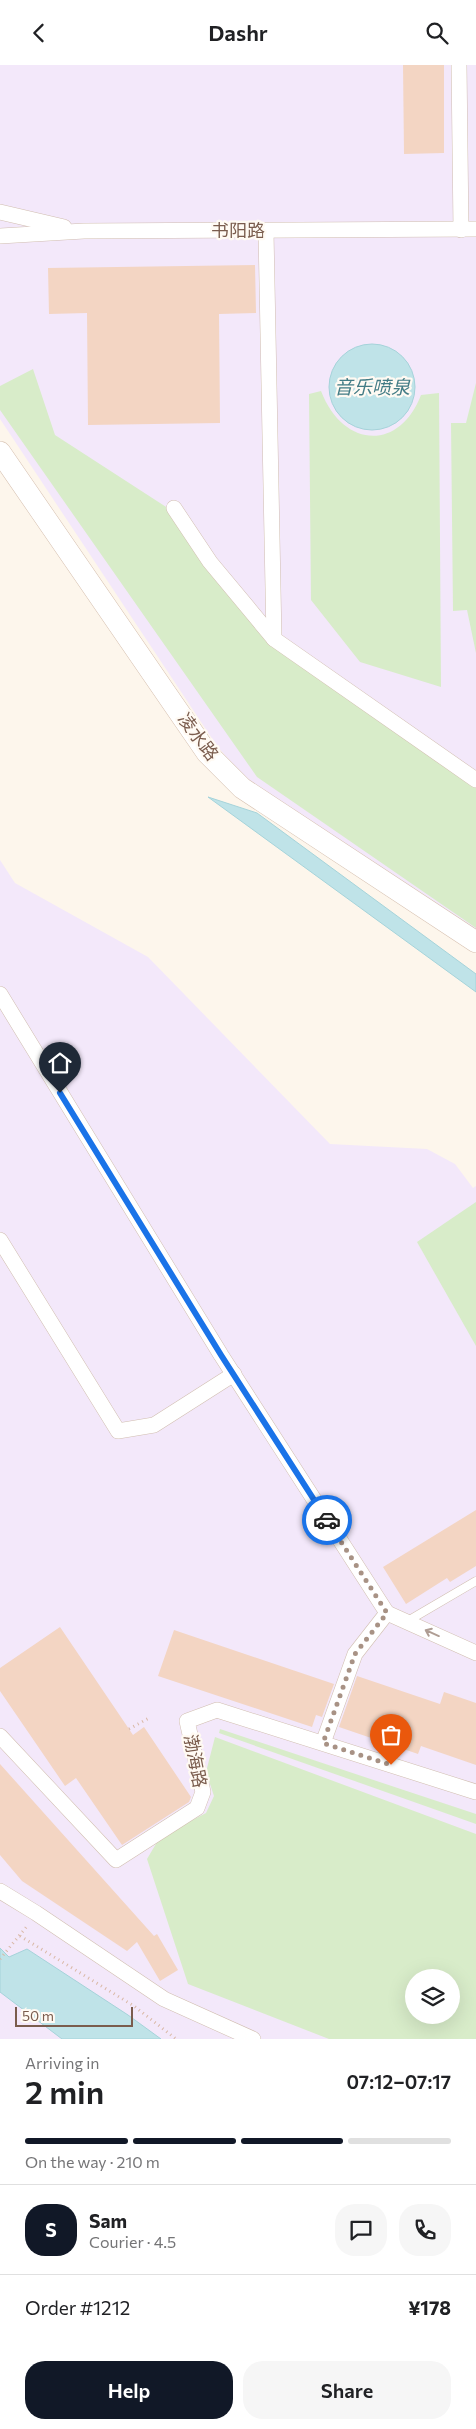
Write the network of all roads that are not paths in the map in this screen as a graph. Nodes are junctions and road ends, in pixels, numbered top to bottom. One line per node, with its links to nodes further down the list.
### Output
1 (459, 65): 3 (street)
2 (0, 212): 4 (street)
3 (468, 229): 5 (street, 书阳路)
4 (84, 231): 5 (street, 书阳路); 6 (street, 书阳路)
5 (266, 232): 9 (street)
6 (0, 236)
7 (0, 452): 11 (main road, 凌水路)
8 (174, 508): 9 (street)
9 (274, 639): 10 (street)
10 (476, 780)
11 (476, 942)
12 (0, 994): 14 (street)
13 (0, 1239): 14 (street)
14 (234, 1374): 16 (street)
15 (476, 1581): 17 (lane)
16 (387, 1613): 17 (street); 20 (street)
17 (406, 1622): 18 (street, one-way to 17)
18 (476, 1653)
19 (0, 1736): 20 (street, 渤海路)
20 (323, 1743): 21 (street, 渤海路)
21 (476, 1792)
22 (0, 1891): 23 (street)
23 (253, 2039)

